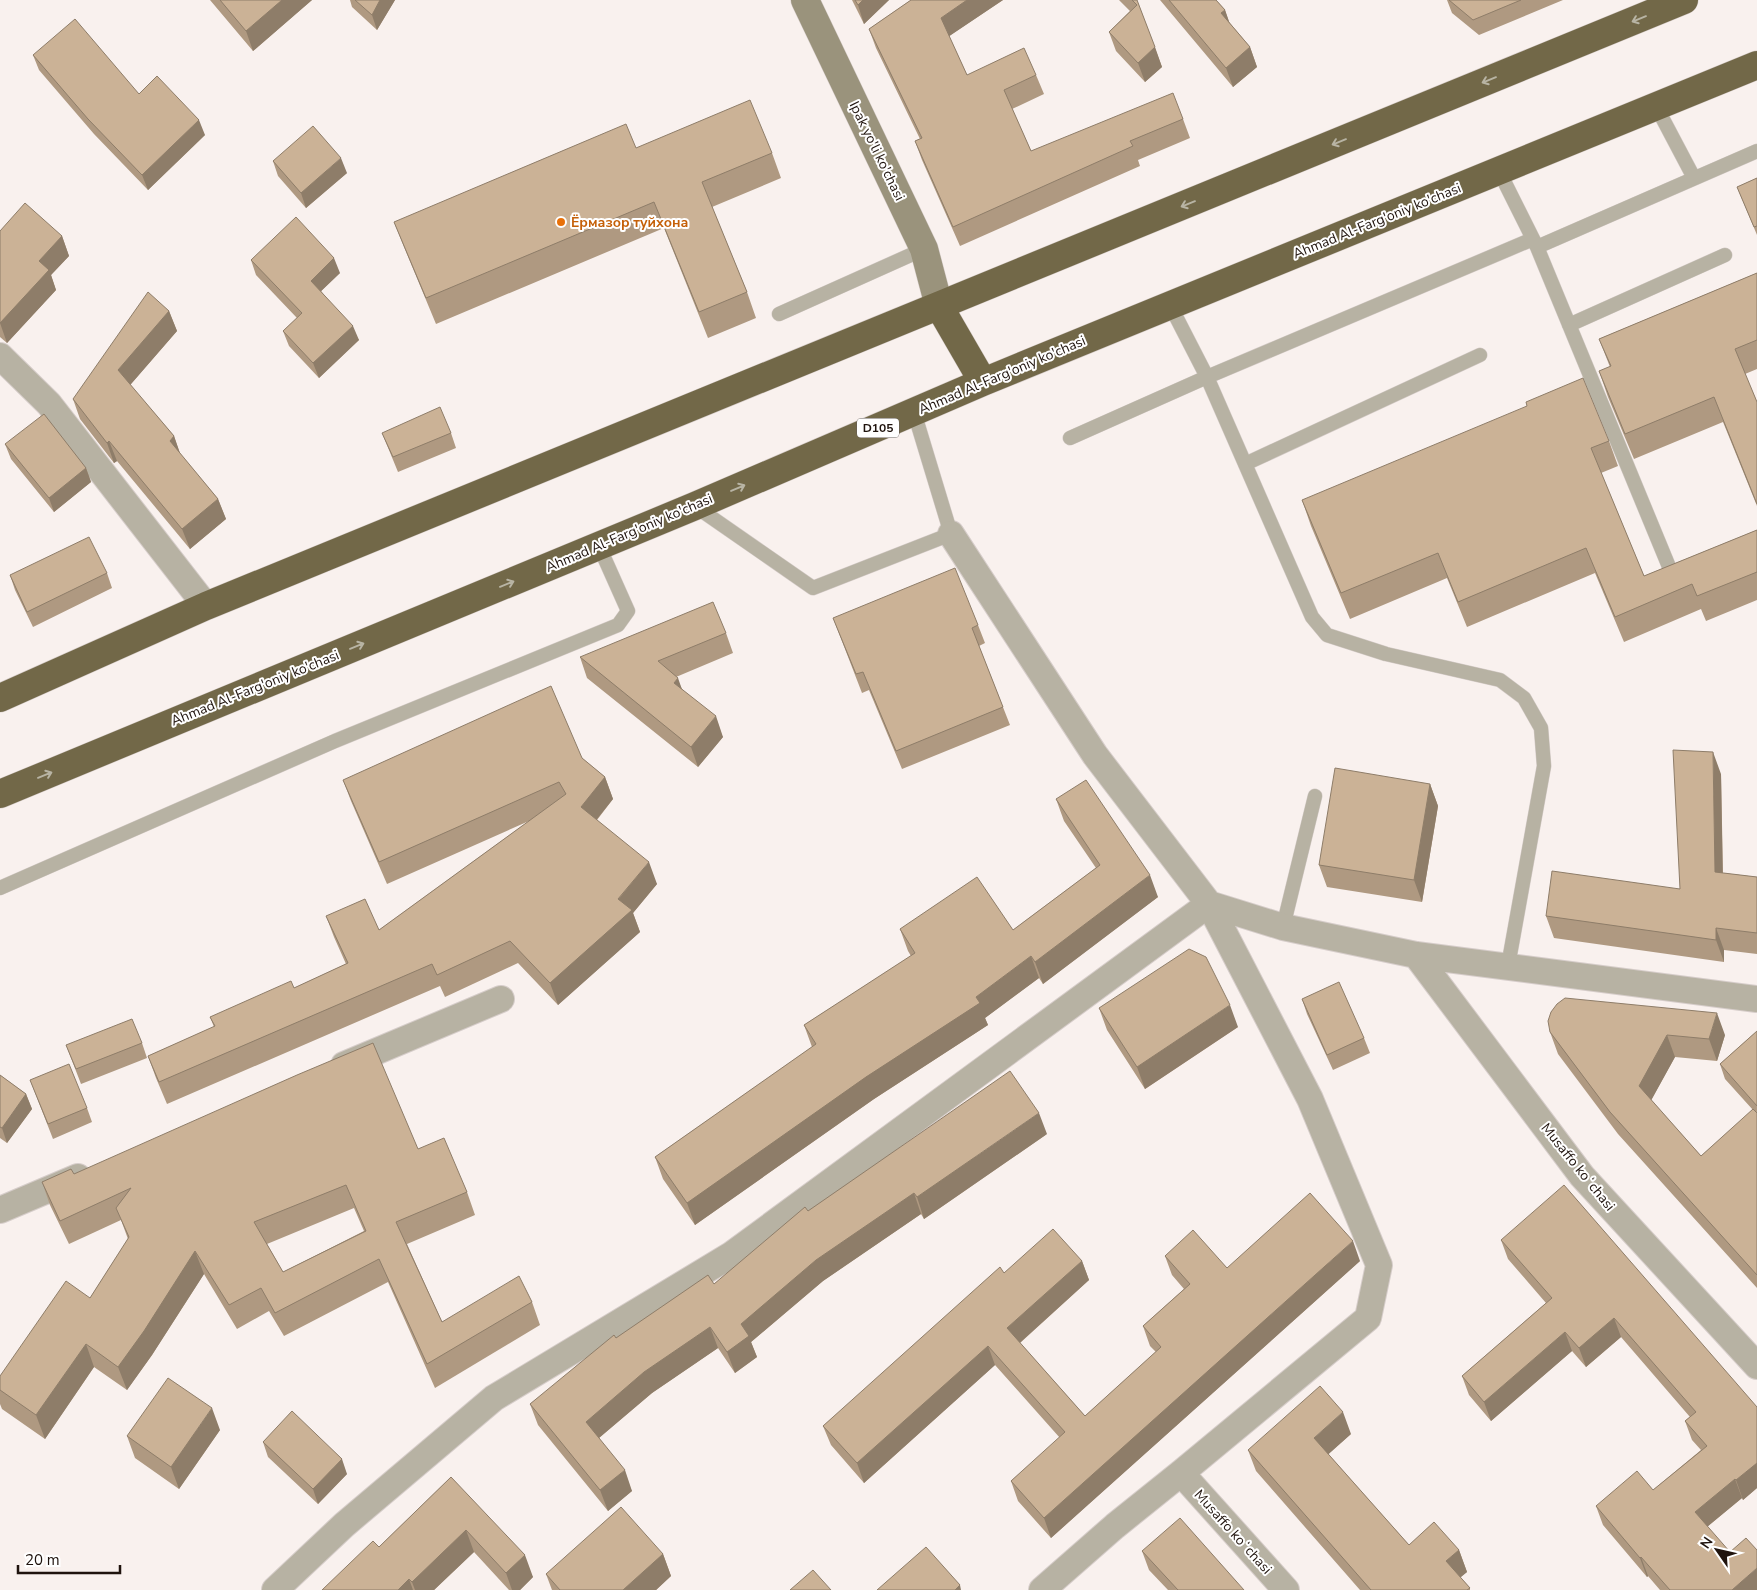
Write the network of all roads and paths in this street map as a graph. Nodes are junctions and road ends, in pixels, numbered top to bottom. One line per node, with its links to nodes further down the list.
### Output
1 (805, 0): 9 (main road, Ipak yo'li ko'chasi)
2 (1684, 0): 12 (highway, one-way to 12)
3 (1757, 65): 4 (highway, Ahmad Al-Farg'oniy ko'chasi / D105)
4 (1656, 106): 6 (highway, Ahmad Al-Farg'oniy ko'chasi / D105); 7 (lane)
5 (1757, 151): 7 (lane)
6 (1499, 171): 8 (lane); 11 (highway, Ahmad Al-Farg'oniy ko'chasi / D105)
7 (1694, 178): 8 (lane)
8 (1535, 243): 14 (lane); 17 (lane)
9 (924, 249): 12 (main road, Ipak yo'li ko'chasi); 13 (lane)
10 (1725, 256): 14 (lane)
11 (1170, 305): 17 (lane); 18 (highway, Ahmad Al-Farg'oniy ko'chasi / D105)
12 (939, 306): 18 (highway); 26 (highway)
13 (779, 314)
14 (1569, 326): 25 (lane)
15 (1480, 355): 21 (lane)
16 (0, 356): 26 (street)
17 (1207, 377): 20 (lane); 21 (lane)
18 (983, 382): 19 (highway, Ahmad Al-Farg'oniy ko'chasi / D105)
19 (914, 412): 22 (highway, Ahmad Al-Farg'oniy ko'chasi / D105, one-way to 19); 23 (lane)
20 (1070, 438)
21 (1245, 464): 34 (lane)
22 (695, 506): 23 (lane); 24 (highway, Ahmad Al-Farg'oniy ko'chasi / D105)
23 (951, 534): 31 (street)
24 (599, 546): 28 (highway, Ahmad Al-Farg'oniy ko'chasi / D105, one-way to 24); 30 (lane)
25 (1672, 574)
26 (206, 606): 27 (highway)
27 (0, 698)
28 (0, 794)
29 (1315, 796): 32 (lane)
30 (0, 888)
31 (1209, 904): 32 (street); 41 (street); 42 (street)
32 (1283, 927): 33 (street)
33 (1416, 955): 34 (street); 40 (street, Musaffo koʻchasi)
34 (1508, 966): 36 (street)
35 (502, 999): 37 (street)
36 (1757, 999)
37 (319, 1076)
38 (100, 1168): 39 (street)
39 (0, 1210)
40 (1757, 1366)
41 (1181, 1474): 43 (street); 44 (street, Musaffo koʻchasi)
42 (275, 1590)
43 (1042, 1590)
44 (1286, 1590)

